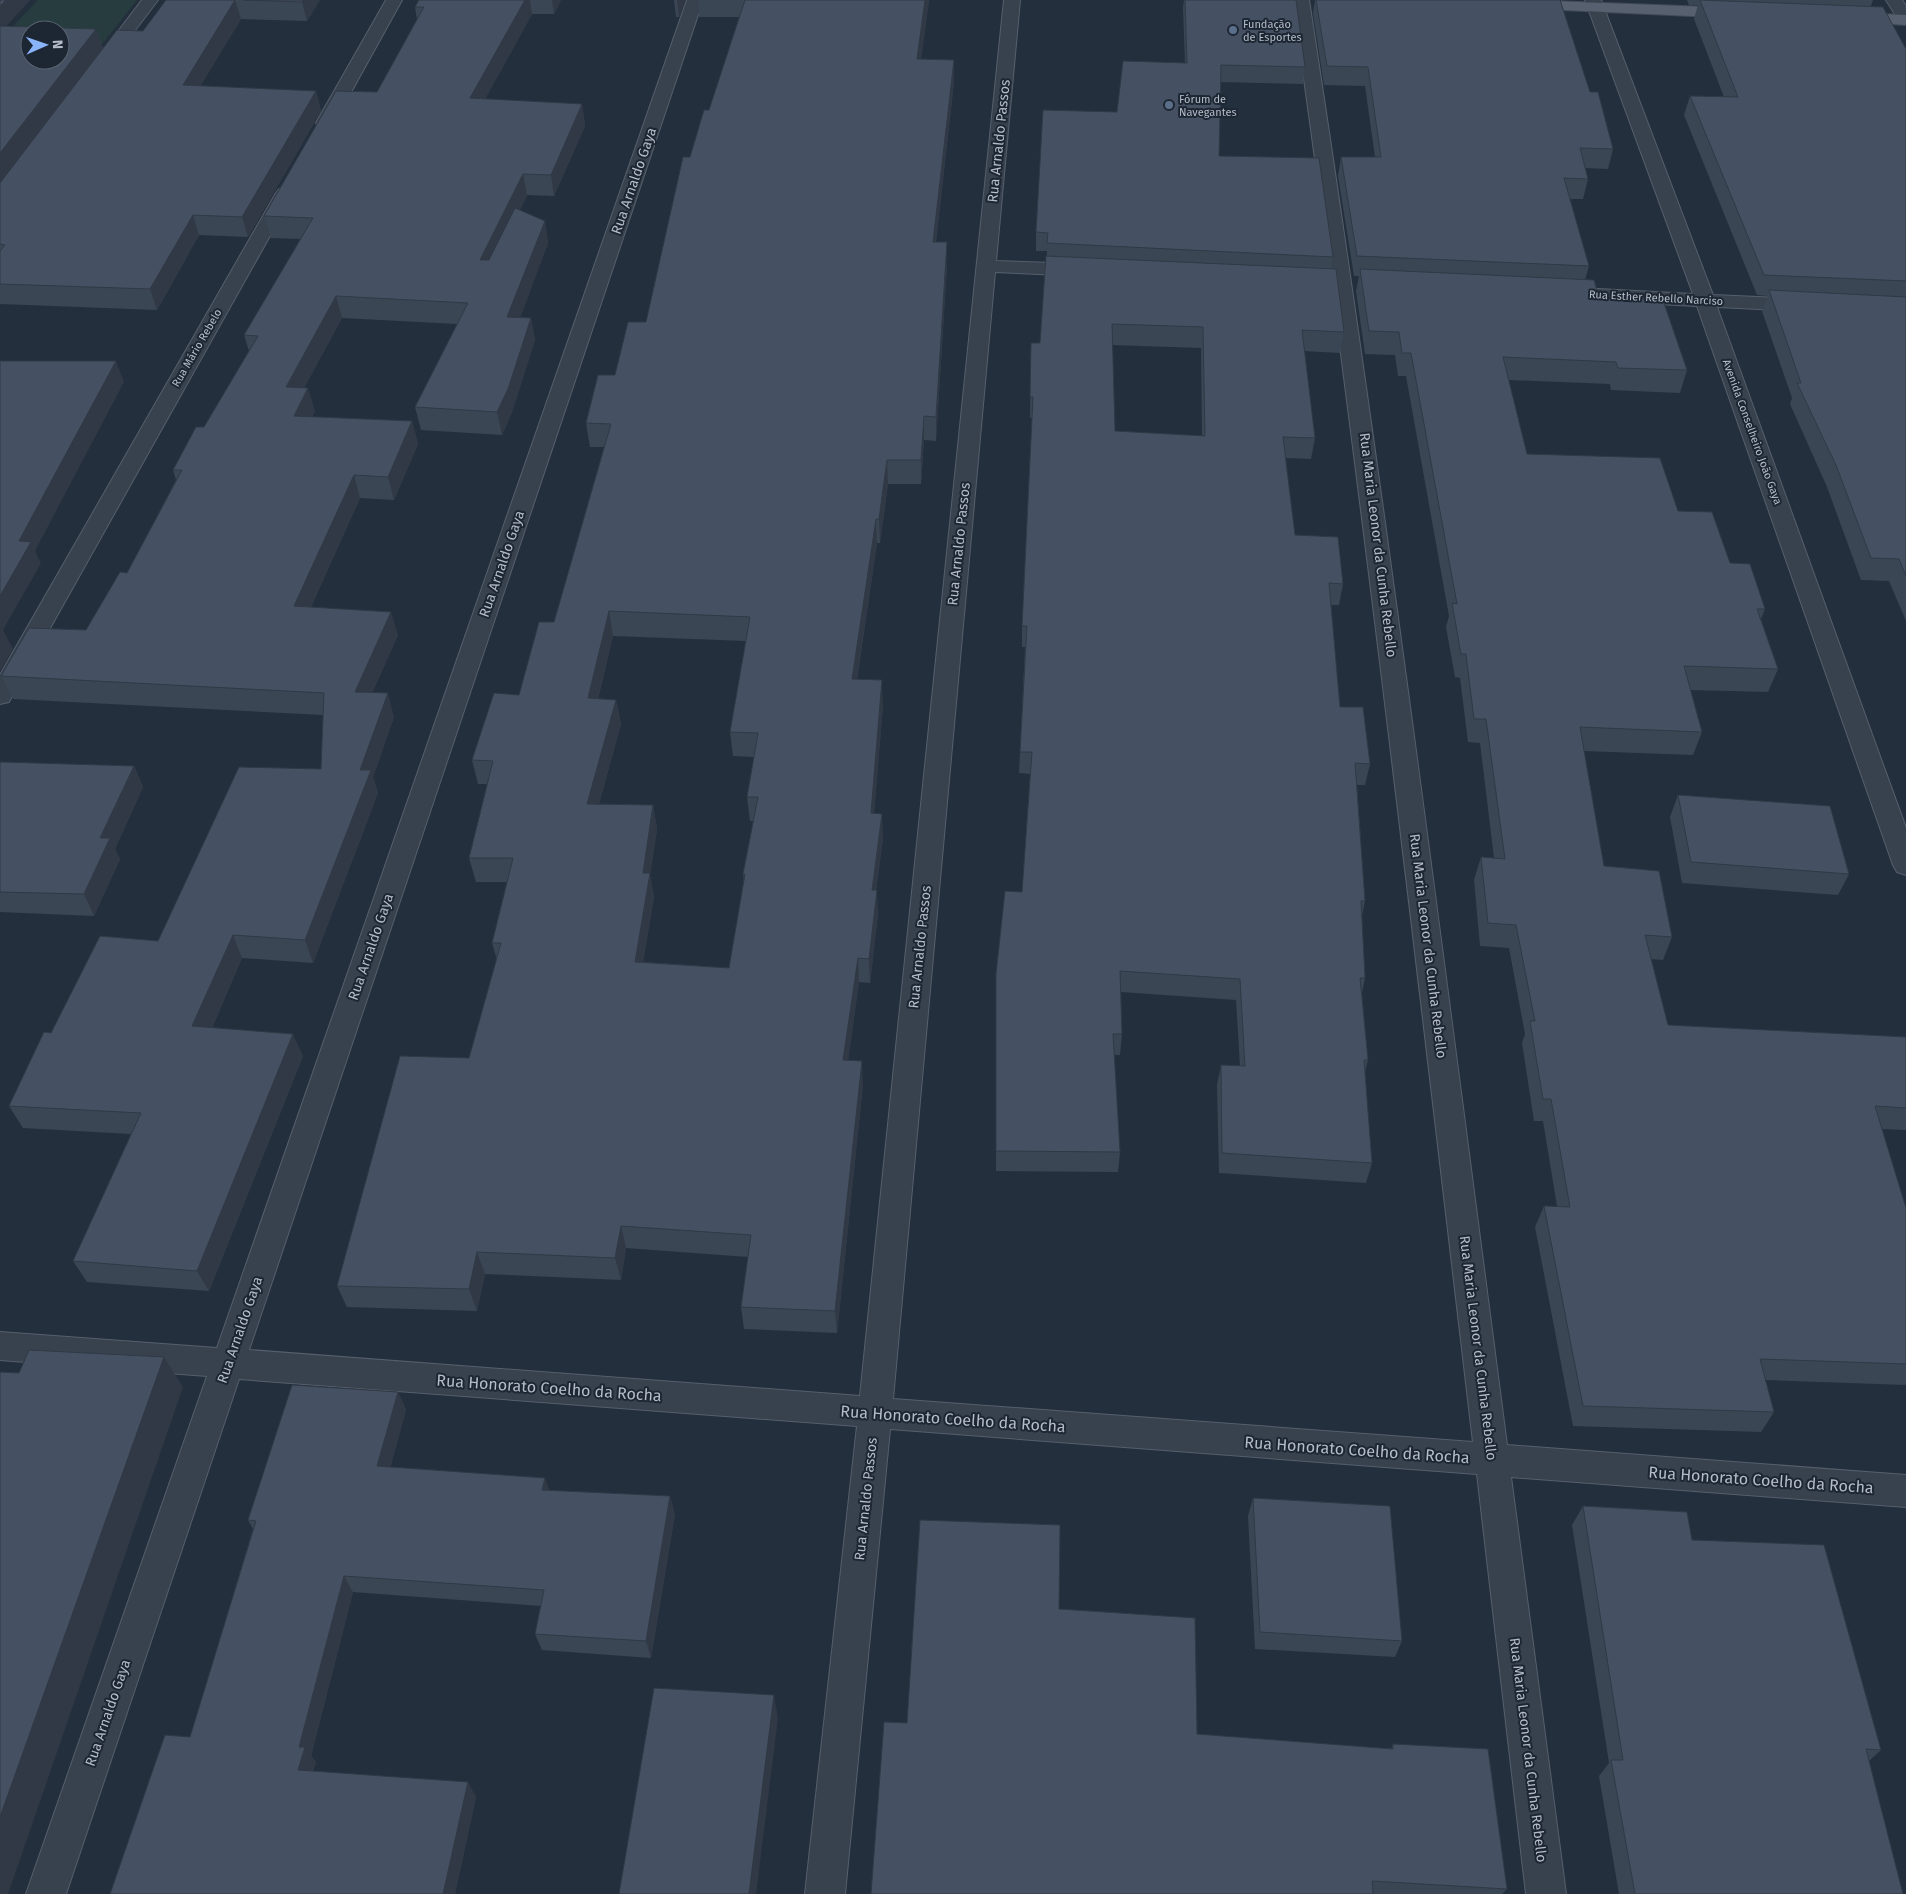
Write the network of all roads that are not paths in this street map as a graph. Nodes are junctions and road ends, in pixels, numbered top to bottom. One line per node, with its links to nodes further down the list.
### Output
1 (150, 0): 12 (street)
2 (394, 0): 13 (street)
3 (696, 0): 23 (street, Rua Arnaldo Gaya)
4 (1012, 0): 15 (street, Rua Arnaldo Passos)
5 (1301, 0): 25 (street, Rua Maria Leonor da Cunha Rebello)
6 (1894, 0): 11 (street)
7 (1514, 4): 8 (main road)
8 (1595, 4): 9 (main road); 18 (street, Avenida Conselheiro João Gaya)
9 (1752, 14)
10 (1838, 17): 11 (main road)
11 (1906, 20)
12 (96, 71)
13 (316, 139)
14 (296, 174): 20 (street, Rua Mário Rebelo)
15 (986, 266): 16 (street); 24 (street, Rua Arnaldo Passos)
16 (1105, 272)
17 (1538, 292): 18 (street, Rua Esther Rebello Narciso)
18 (1705, 300): 19 (street, Rua Esther Rebello Narciso); 21 (street, Avenida Conselheiro João Gaya)
19 (1820, 306)
20 (0, 696)
21 (1906, 865)
22 (0, 1346): 23 (street, Rua Honorato Coelho da Rocha)
23 (228, 1364): 24 (street, Rua Honorato Coelho da Rocha); 27 (street, Rua Arnaldo Gaya)
24 (875, 1413): 25 (street, Rua Honorato Coelho da Rocha); 28 (street, Rua Arnaldo Passos)
25 (1492, 1460): 26 (street, Rua Honorato Coelho da Rocha); 29 (street, Rua Maria Leonor da Cunha Rebello)
26 (1906, 1491)
27 (46, 1894)
28 (825, 1894)
29 (1546, 1894)

